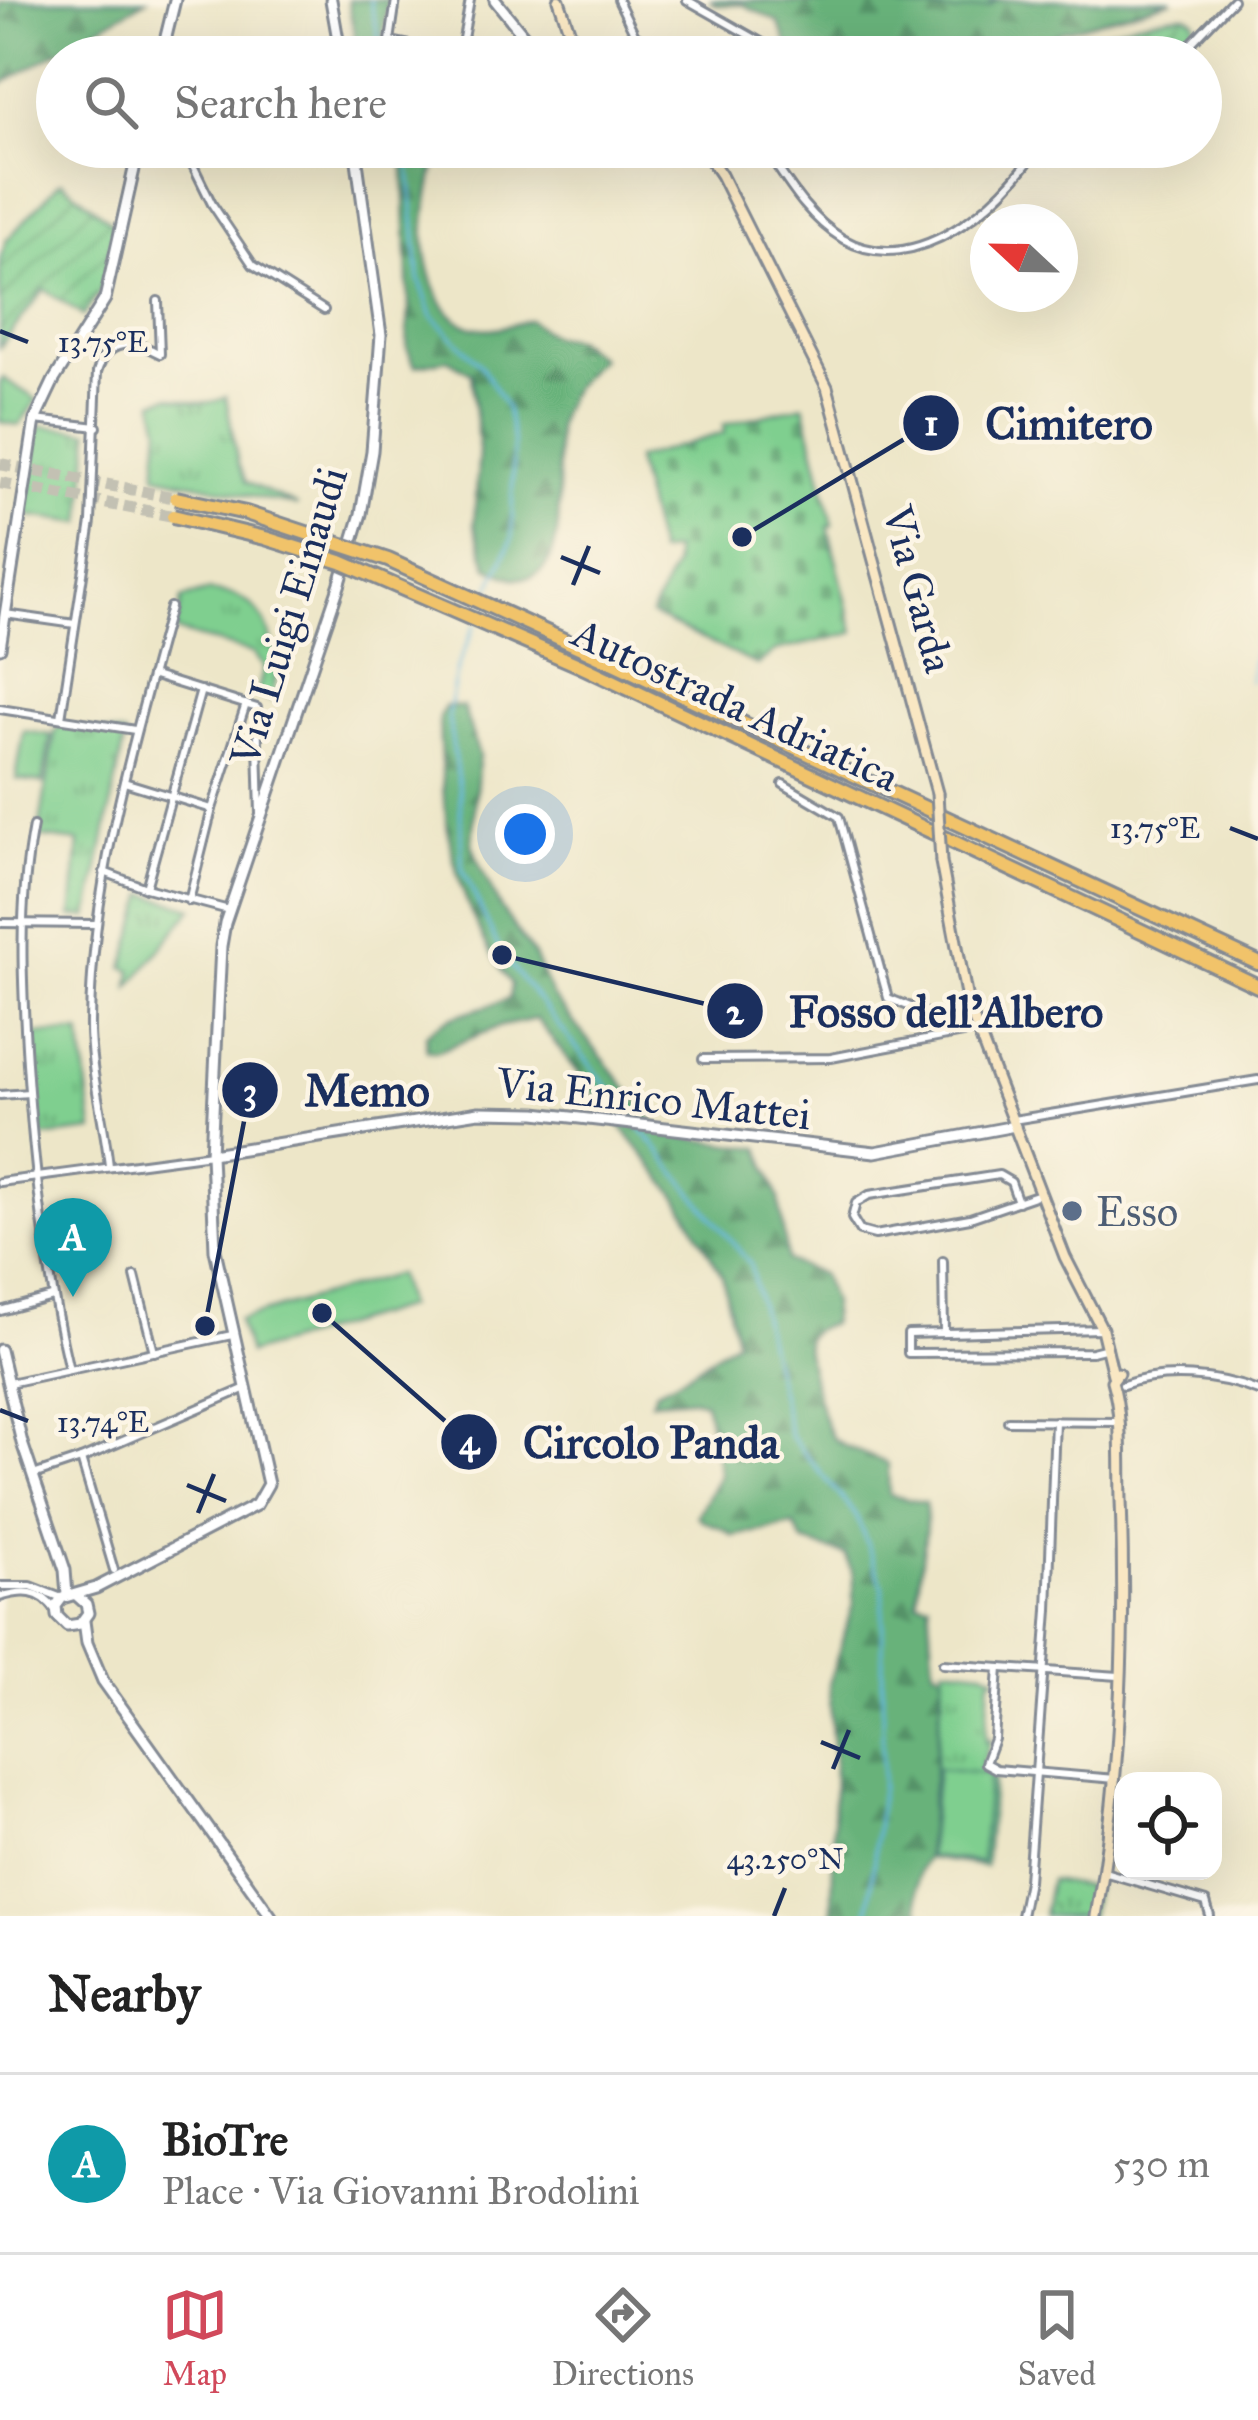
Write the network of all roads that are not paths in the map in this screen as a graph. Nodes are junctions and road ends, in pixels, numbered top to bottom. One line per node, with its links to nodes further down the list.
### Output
1 (175, 0): 10 (street)
2 (332, 0): 11 (street)
3 (396, 0): 12 (street)
4 (470, 0): 13 (street)
5 (495, 0): 14 (street)
6 (559, 0): 15 (main road)
7 (618, 0): 16 (street)
8 (687, 0): 17 (street)
9 (1233, 0): 18 (street)
10 (166, 36)
11 (338, 36)
12 (391, 36)
13 (464, 36)
14 (523, 36)
15 (571, 36)
16 (637, 36)
17 (750, 36)
18 (1198, 36)
19 (135, 168): 27 (street)
20 (194, 168): 26 (street)
21 (358, 168): 45 (street, Via Luigi Einaudi)
22 (717, 168): 56 (main road, Via Garda, bridge)
23 (778, 168): 24 (street)
24 (1025, 168)
25 (158, 301): 28 (street)
26 (324, 310)
27 (34, 420): 28 (street); 32 (street)
28 (97, 427): 33 (street)
29 (176, 497): 54 (highway, Autostrada Adriatica, bridge)
30 (173, 516): 55 (highway, Autostrada Adriatica, bridge)
31 (170, 607): 35 (street)
32 (5, 614): 33 (street); 34 (street)
33 (75, 624): 39 (street)
34 (0, 644)
35 (152, 675): 36 (street); 40 (street)
36 (201, 690): 37 (street); 43 (street)
37 (246, 704): 44 (street); 45 (street, Via Luigi Einaudi)
38 (0, 709): 39 (street)
39 (61, 718): 40 (street)
40 (135, 730): 41 (street)
41 (124, 782): 43 (street); 47 (street)
42 (783, 784): 56 (street)
43 (171, 796): 44 (street); 48 (street)
44 (212, 808): 49 (street)
45 (261, 817): 50 (street, Via Luigi Einaudi)
46 (33, 826): 52 (street)
47 (104, 872): 48 (street); 53 (street)
48 (146, 888): 49 (street)
49 (189, 901): 50 (street)
50 (229, 910): 62 (street, Via Luigi Einaudi)
51 (0, 922): 52 (street)
52 (21, 923): 53 (street); 59 (street)
53 (95, 924): 63 (street)
54 (1258, 963)
55 (1258, 986)
56 (973, 1033): 57 (street); 61 (main road, Via Garda)
57 (703, 1059)
58 (1258, 1080): 61 (street)
59 (29, 1093): 60 (street); 64 (street)
60 (0, 1095)
61 (1014, 1123): 62 (street, Via Enrico Mattei); 66 (main road, Via Garda)
62 (211, 1154): 63 (street, Via Enrico Mattei); 75 (street, Via Luigi Einaudi)
63 (109, 1166): 64 (street, Via Enrico Mattei)
64 (35, 1176): 65 (street, Via Enrico Mattei); 70 (street)
65 (0, 1182)
66 (1040, 1194): 67 (street); 72 (main road, Via Garda)
67 (1018, 1202): 67 (street)
68 (943, 1261): 74 (street)
69 (135, 1276): 78 (street)
70 (52, 1298): 71 (street); 80 (street)
71 (0, 1311)
72 (1102, 1329): 73 (street); 76 (main road, Via Garda)
73 (1004, 1333): 74 (street); 79 (street)
74 (944, 1334): 79 (street)
75 (232, 1335): 78 (street); 83 (street, Via Luigi Einaudi)
76 (1108, 1348): 79 (street); 81 (main road, Via Garda)
77 (0, 1350): 82 (street)
78 (154, 1352): 80 (street)
79 (1005, 1353)
80 (69, 1370): 82 (street)
81 (1117, 1379): 84 (street); 87 (main road, Via Garda)
82 (9, 1383): 89 (street)
83 (245, 1388): 88 (street); 92 (street, Via Luigi Einaudi)
84 (1258, 1390)
85 (1008, 1421): 86 (street)
86 (1055, 1421): 87 (street); 100 (street)
87 (1117, 1422): 101 (main road, Via Garda)
88 (81, 1459): 89 (street); 90 (street)
89 (33, 1475): 93 (street)
90 (114, 1570)
91 (0, 1586): 93 (street)
92 (96, 1588): 93 (street); 95 (street)
93 (68, 1596): 95 (street); 96 (street)
94 (0, 1597): 96 (street)
95 (86, 1604): 97 (street)
96 (56, 1611): 97 (street)
97 (78, 1624): 107 (street)
98 (943, 1664): 99 (street)
99 (999, 1669): 100 (street); 102 (street)
100 (1043, 1672): 101 (street); 102 (street)
101 (1121, 1676): 103 (main road, Via Garda)
102 (1036, 1771): 104 (street); 108 (street)
103 (1116, 1772)
104 (1114, 1780)
105 (1114, 1795): 106 (main road, Via Garda)
106 (1104, 1872): 109 (main road, Via Garda); 110 (street)
107 (271, 1916)
108 (1022, 1916)
109 (1096, 1916)
110 (1210, 1916)

